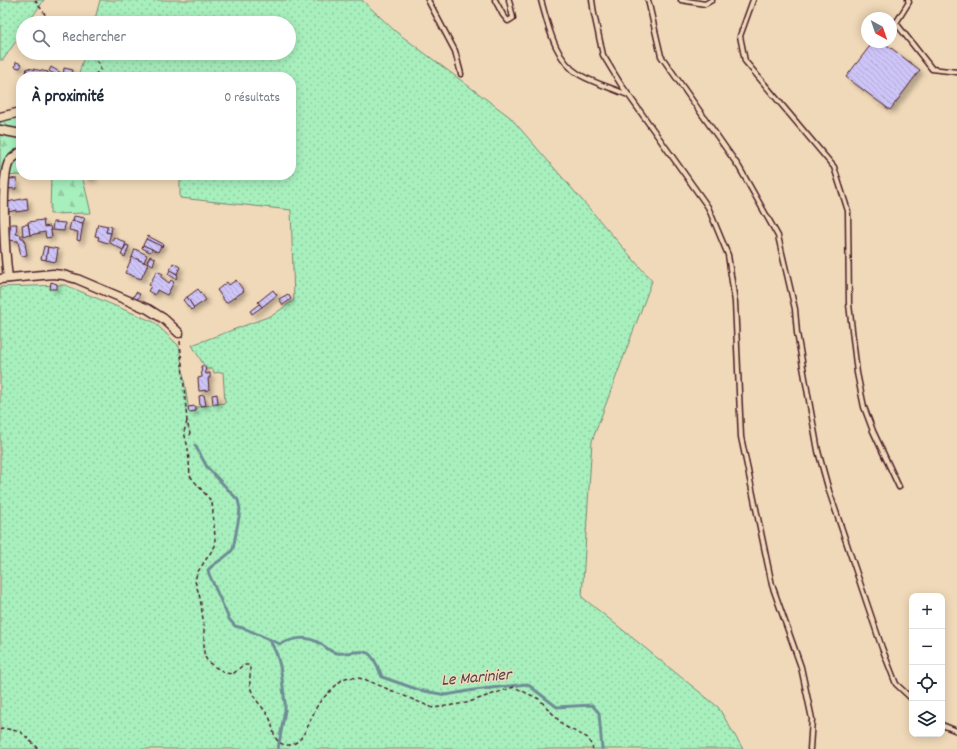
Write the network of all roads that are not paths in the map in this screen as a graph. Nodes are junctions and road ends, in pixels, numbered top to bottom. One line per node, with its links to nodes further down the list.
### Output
1 (428, 0): 12 (lane)
2 (496, 0): 3 (lane)
3 (509, 0)
4 (541, 0): 13 (lane)
5 (592, 0): 13 (lane)
6 (648, 0): 22 (lane)
7 (681, 0): 8 (lane)
8 (712, 0)
9 (753, 0): 21 (lane)
10 (908, 0): 11 (lane)
11 (957, 72)
12 (461, 74)
13 (628, 95): 25 (lane)
14 (16, 113): 15 (street)
15 (0, 117)
16 (0, 130): 17 (street)
17 (16, 133)
18 (16, 156): 19 (street)
19 (4, 279): 20 (street)
20 (179, 333)
21 (899, 487)
22 (909, 696)
23 (945, 726): 24 (lane)
24 (957, 731)
25 (810, 749)

